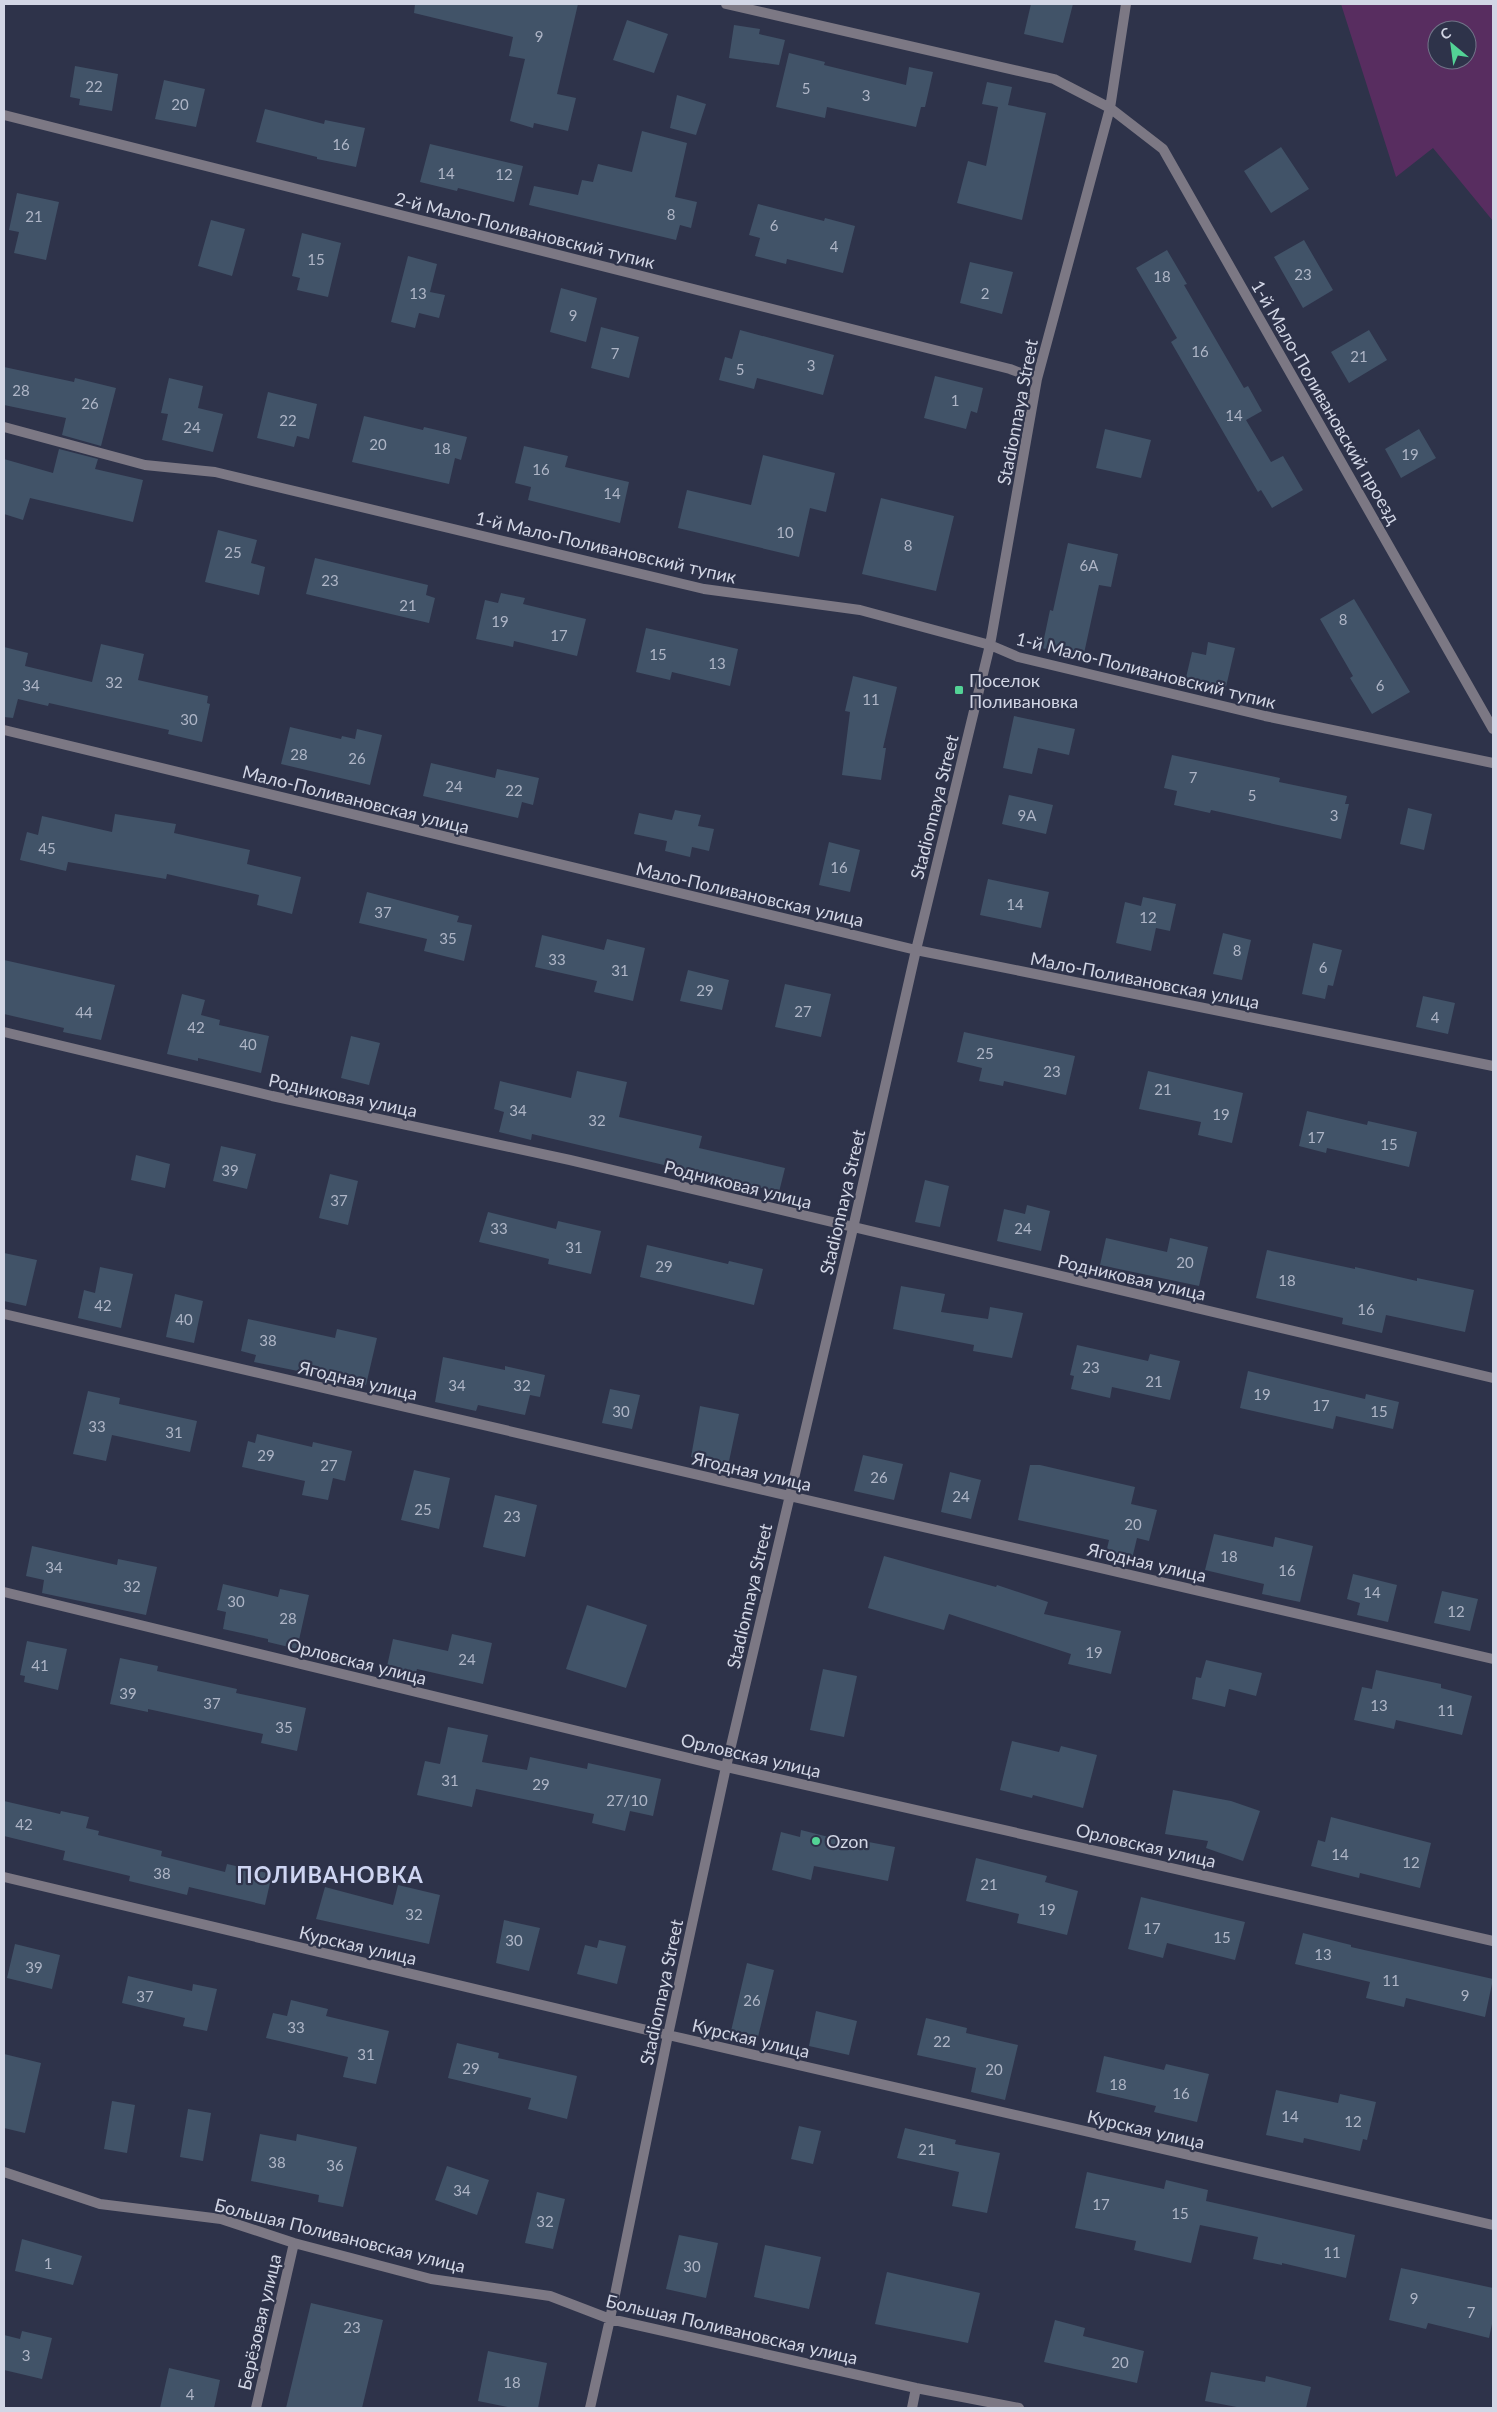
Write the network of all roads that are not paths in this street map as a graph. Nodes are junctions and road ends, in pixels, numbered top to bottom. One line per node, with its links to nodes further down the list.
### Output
1 (726, 4): 3 (street, 1-й Мало-Поливановский проезд)
2 (1126, 4): 3 (street, Stadionnaya Street)
3 (1110, 108): 5 (street, Stadionnaya Street); 8 (street, 1-й Мало-Поливановский проезд)
4 (4, 115): 5 (street, 2-й Мало-Поливановский тупик)
5 (1037, 379): 7 (street, Stadionnaya Street)
6 (4, 427): 7 (street, 1-й Мало-Поливановский тупик)
7 (990, 645): 10 (street, 1-й Мало-Поливановский тупик); 11 (street, Stadionnaya Street)
8 (1493, 729)
9 (4, 730): 11 (street, Мало-Поливановская улица)
10 (1493, 763)
11 (916, 950): 13 (street, Мало-Поливановская улица); 14 (street, Stadionnaya Street)
12 (4, 1032): 14 (street, Родниковая улица)
13 (1493, 1066)
14 (853, 1228): 16 (street, Родниковая улица); 17 (street, Stadionnaya Street)
15 (4, 1314): 17 (street, Ягодная улица)
16 (1493, 1378)
17 (790, 1497): 19 (street, Ягодная улица); 20 (street, Stadionnaya Street)
18 (4, 1592): 20 (street, Орловская улица)
19 (1493, 1659)
20 (726, 1767): 22 (street, Орловская улица); 23 (street, Stadionnaya Street)
21 (4, 1877): 23 (street, Курская улица)
22 (1493, 1941)
23 (668, 2035): 25 (street, Курская улица); 27 (street, Stadionnaya Street)
24 (4, 2172): 26 (street, Большая Поливановская улица)
25 (1493, 2225)
26 (294, 2243): 27 (street, Большая Поливановская улица); 29 (street, Берёзовая улица)
27 (610, 2319): 28 (street, Большая Поливановская улица); 30 (street, Stadionnaya Street)
28 (916, 2388): 31 (street); 32 (street, Большая Поливановская улица)
29 (256, 2408)
30 (590, 2408)
31 (912, 2408)
32 (1019, 2408)

